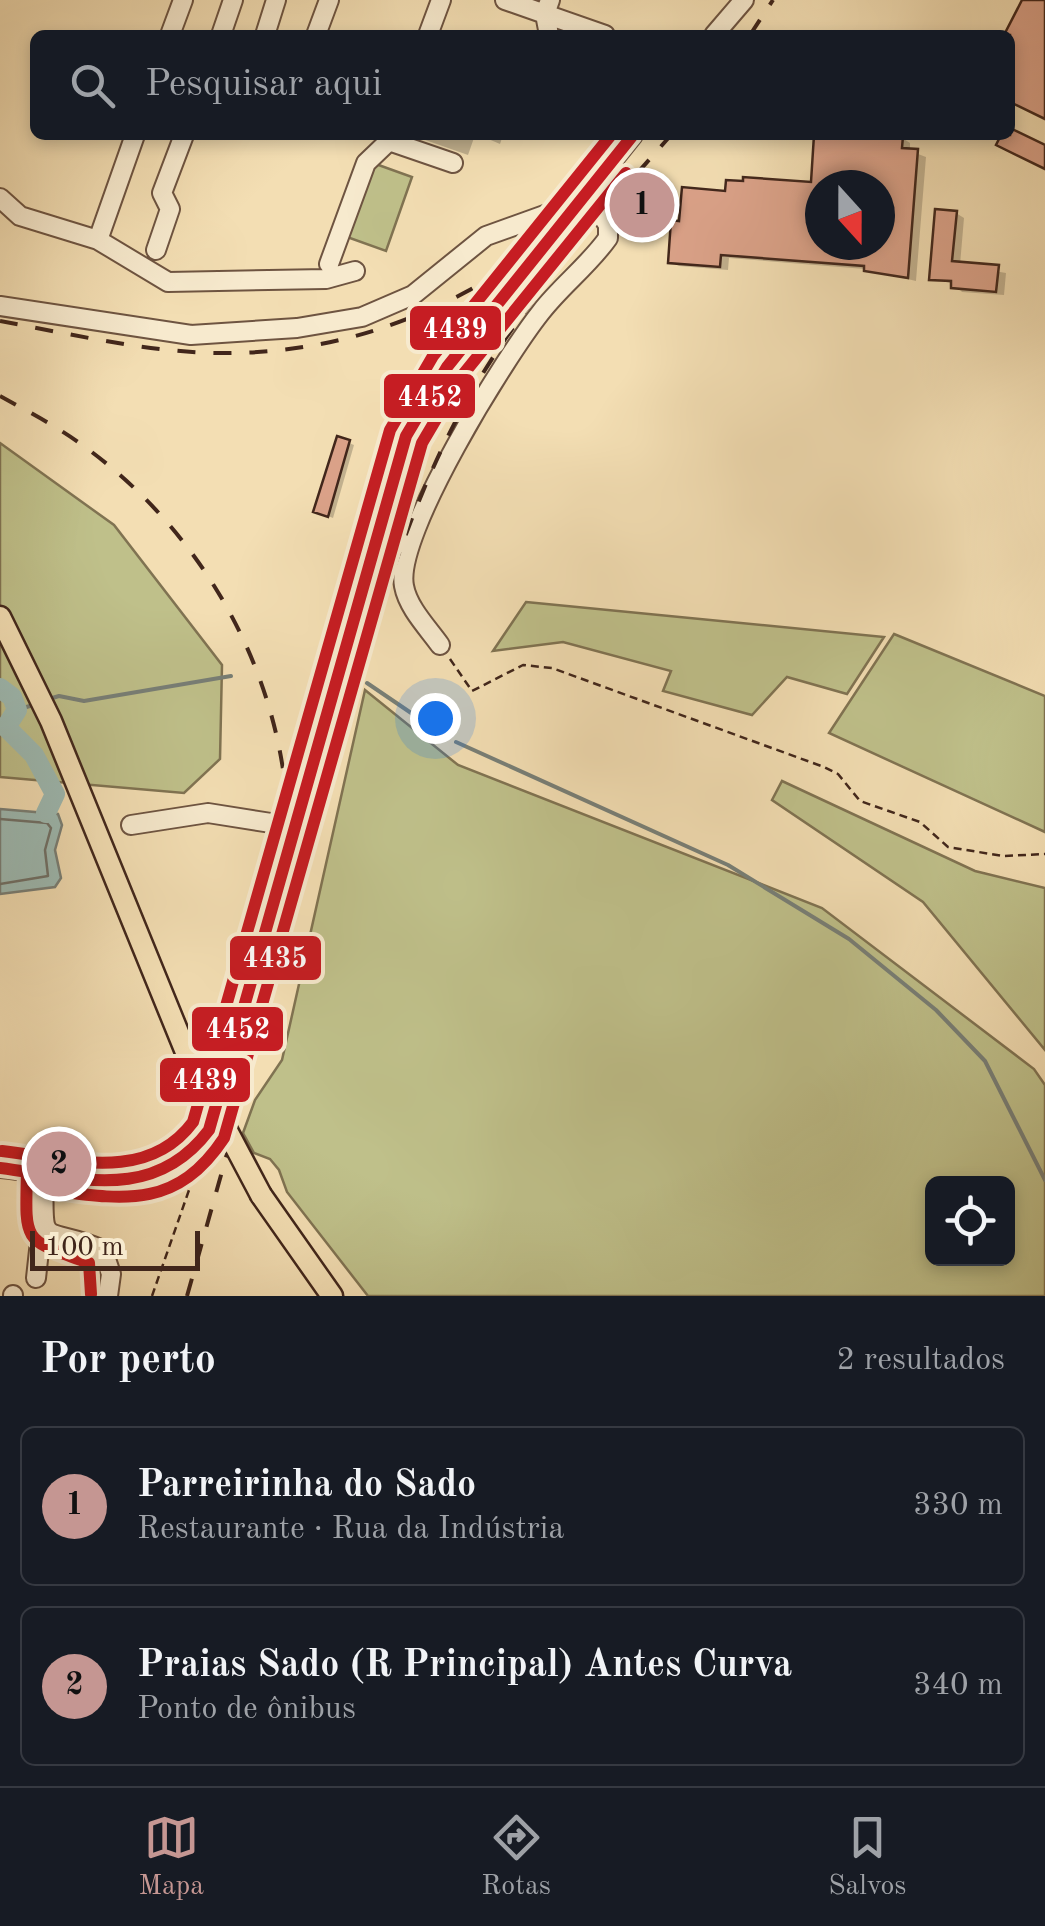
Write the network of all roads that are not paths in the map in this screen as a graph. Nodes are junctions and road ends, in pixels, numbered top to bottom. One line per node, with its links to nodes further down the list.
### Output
1 (183, 0): 9 (street)
2 (234, 0): 10 (street)
3 (276, 0): 11 (street)
4 (329, 0): 12 (street)
5 (440, 0): 13 (street)
6 (505, 0): 8 (street)
7 (744, 0): 15 (street)
8 (548, 7): 14 (street)
9 (172, 30)
10 (223, 30)
11 (266, 30)
12 (318, 30)
13 (430, 30)
14 (595, 30)
15 (718, 30)
16 (133, 140): 25 (street)
17 (182, 140): 26 (street)
18 (388, 140): 28 (street)
19 (395, 140): 21 (street)
20 (629, 140): 23 (street)
21 (452, 164)
22 (0, 198): 25 (street)
23 (582, 198): 24 (street); 27 (street); 32 (street)
24 (520, 224): 27 (street); 30 (street)
25 (98, 240): 29 (street)
26 (156, 250)
27 (538, 251): 34 (street)
28 (329, 264)
29 (355, 271)
30 (0, 306)
31 (0, 617): 40 (main road, bridge)
32 (440, 645)
33 (131, 825): 34 (street)
34 (288, 845): 36 (street)
35 (0, 1168): 36 (street)
36 (44, 1172): 37 (street)
37 (42, 1224): 38 (street); 39 (street)
38 (36, 1278)
39 (108, 1296)
40 (332, 1296)

